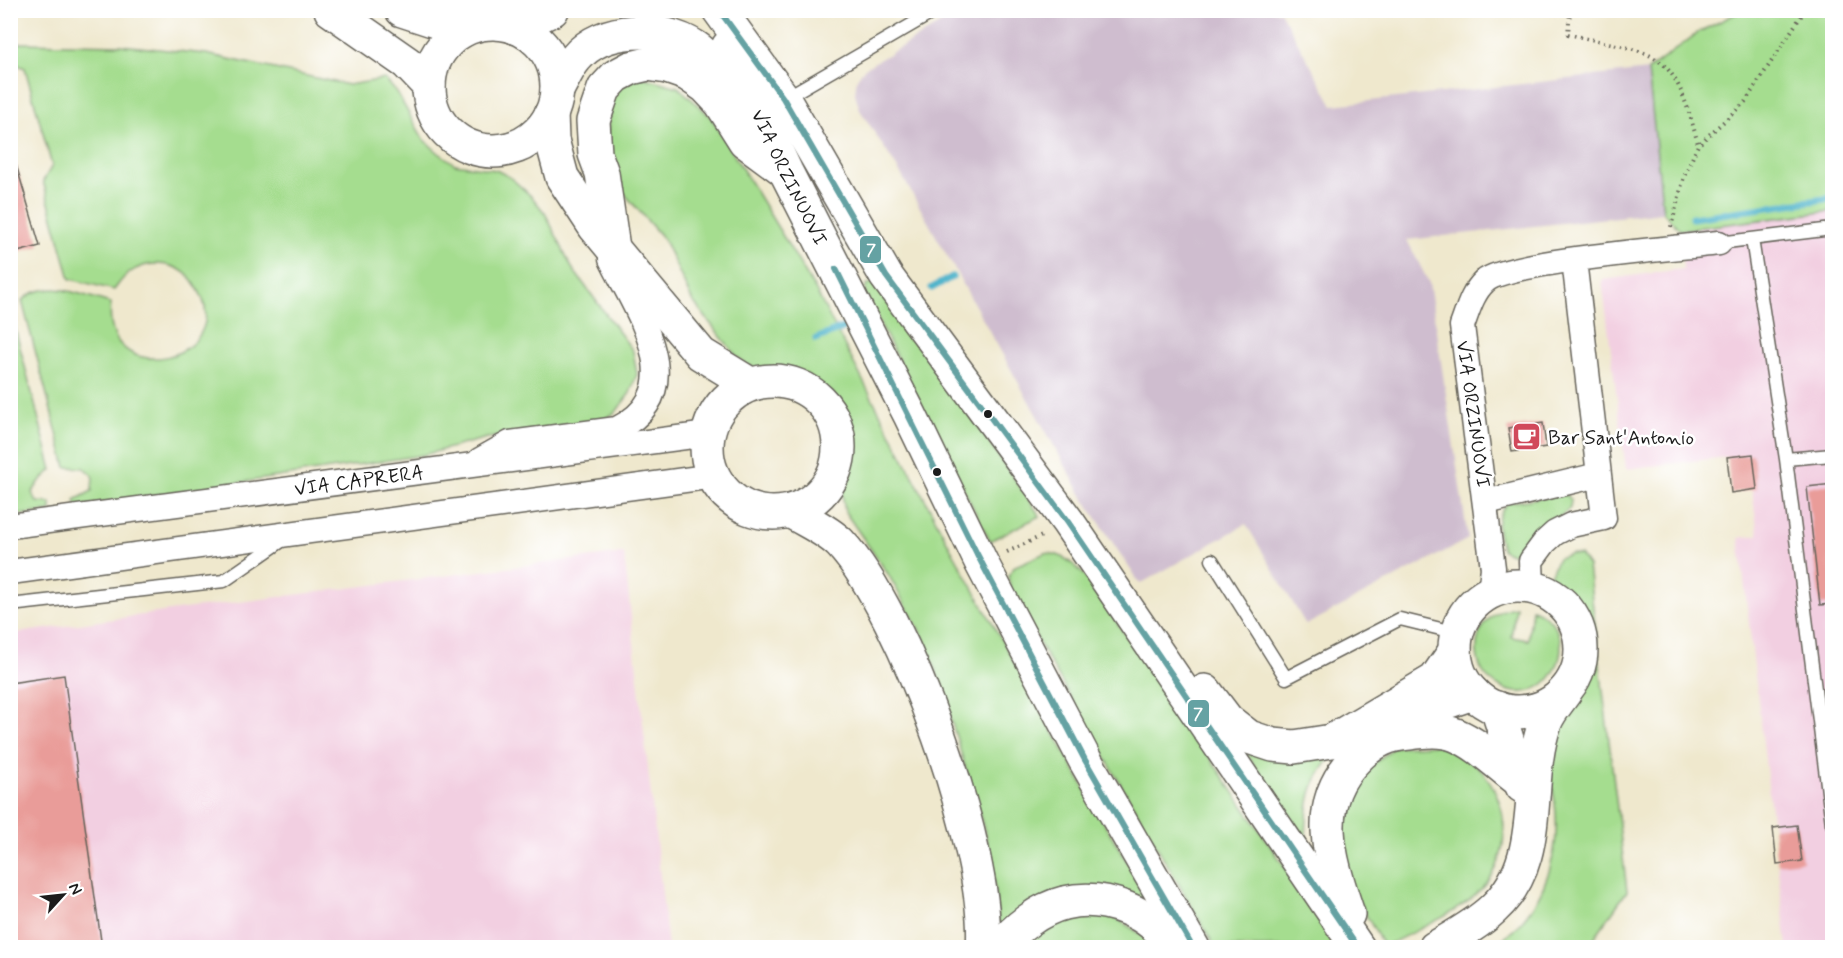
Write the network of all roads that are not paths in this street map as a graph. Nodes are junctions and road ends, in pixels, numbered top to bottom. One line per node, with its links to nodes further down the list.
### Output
1 (331, 10): 9 (main road)
2 (402, 10): 8 (main road)
3 (552, 10): 7 (main road)
4 (710, 10): 13 (main road, VIA ORZINUOVI)
5 (719, 10): 10 (main road, VIA ORZINUOVI)
6 (937, 10): 10 (lane)
7 (515, 27): 8 (main road); 11 (main road)
8 (463, 30): 9 (main road)
9 (429, 86): 12 (main road)
10 (783, 99): 39 (main road, VIA ORZINUOVI)
11 (554, 102): 12 (main road); 13 (main road); 14 (main road)
12 (505, 150): 14 (main road)
13 (786, 172): 16 (main road); 50 (main road, VIA ORZINUOVI)
14 (562, 177): 16 (main road)
15 (1833, 229): 17 (lane)
16 (604, 238): 20 (main road); 25 (street)
17 (1752, 239): 18 (lane); 24 (lane)
18 (1719, 243): 19 (street, VIA ORZINUOVI)
19 (1574, 260): 26 (street); 29 (street, VIA ORZINUOVI)
20 (701, 354): 21 (main road); 22 (main road)
21 (750, 384): 22 (main road); 28 (main road)
22 (712, 423): 25 (street, VIA CAPRERA); 27 (main road)
23 (1833, 455): 24 (lane)
24 (1786, 459): 46 (lane)
25 (465, 467): 31 (street, VIA CAPRERA)
26 (1598, 474): 29 (street, VIA ORZINUOVI); 36 (street)
27 (714, 476): 30 (main road); 32 (street)
28 (827, 485): 30 (main road); 33 (main road)
29 (1486, 502): 37 (street, VIA ORZINUOVI)
30 (790, 511): 33 (main road)
31 (10, 526)
32 (294, 533): 35 (street); 38 (lane)
33 (839, 542): 47 (main road)
34 (1212, 560): 40 (lane)
35 (10, 572)
36 (1532, 587): 37 (main road); 41 (main road)
37 (1490, 592): 40 (main road)
38 (10, 605)
39 (1127, 609): 40 (main road); 51 (main road, VIA ORZINUOVI)
40 (1456, 642): 42 (main road)
41 (1566, 690): 42 (main road); 45 (main road)
42 (1485, 700): 43 (main road); 44 (main road)
43 (1388, 736): 44 (main road); 51 (main road)
44 (1519, 780): 45 (main road)
45 (1531, 810): 52 (main road)
46 (1833, 824)
47 (983, 948)
48 (1000, 948): 49 (main road)
49 (1173, 948)
50 (1194, 948)
51 (1358, 948)
52 (1435, 948)

